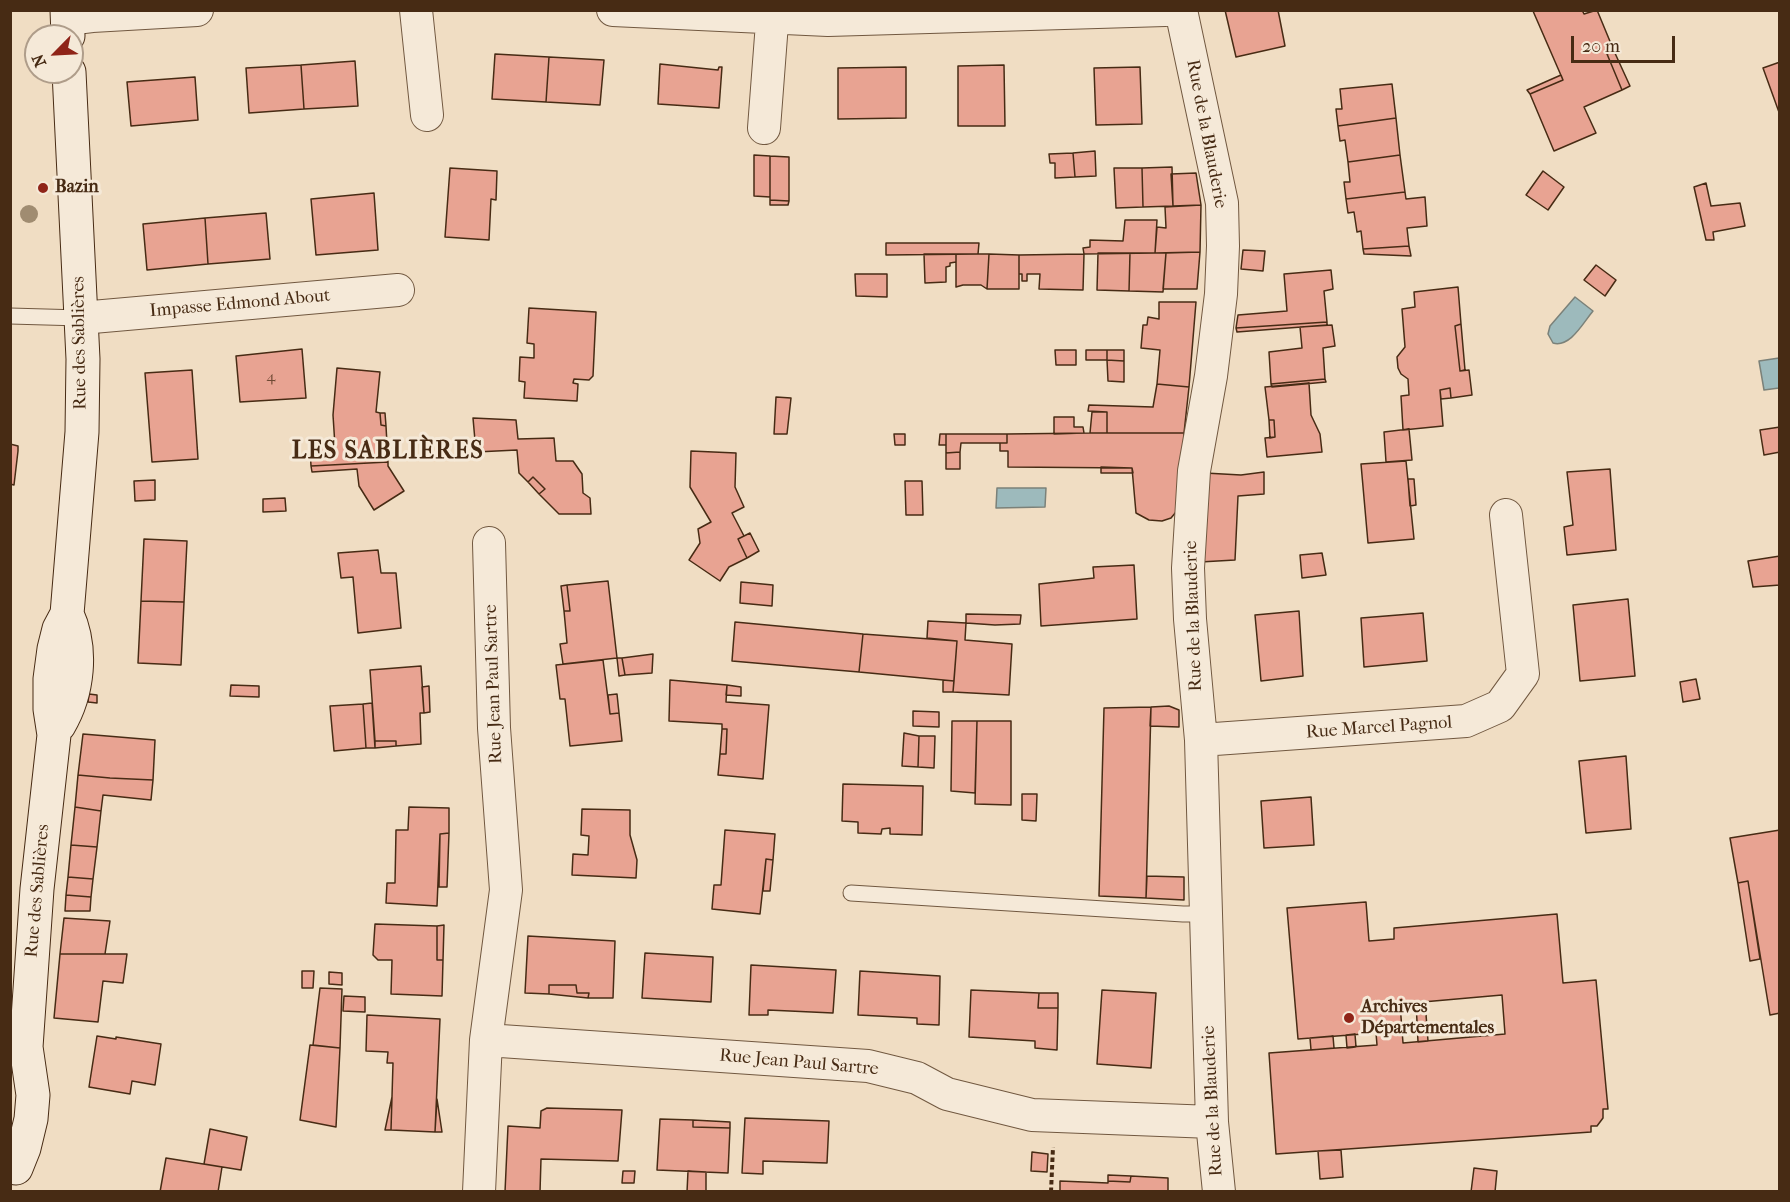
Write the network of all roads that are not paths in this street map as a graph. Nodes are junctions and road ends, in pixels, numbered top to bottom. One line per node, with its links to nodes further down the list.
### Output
1 (197, 10): 7 (street)
2 (416, 10): 9 (street)
3 (613, 10): 6 (street)
4 (1165, 10): 6 (street)
5 (1181, 10): 16 (street, Rue de la Blauderie)
6 (773, 14): 10 (street)
7 (67, 22)
8 (70, 84): 13 (street, Rue des Sablières)
9 (427, 116)
10 (764, 128)
11 (398, 290): 13 (street, Impasse Edmond About)
12 (10, 316): 13 (lane)
13 (81, 318): 21 (street, Rue des Sablières)
14 (1506, 515): 16 (street, Rue Marcel Pagnol)
15 (489, 543): 19 (street, Rue Jean Paul Sartre)
16 (1201, 740): 18 (street, Rue de la Blauderie)
17 (851, 892): 18 (lane)
18 (1204, 914): 20 (street, Rue de la Blauderie)
19 (486, 1040): 20 (street, Rue Jean Paul Sartre); 22 (street, Rue Jean Paul Sartre)
20 (1212, 1122): 23 (street, Rue de la Blauderie)
21 (15, 1180)
22 (479, 1191)
23 (1219, 1191)

